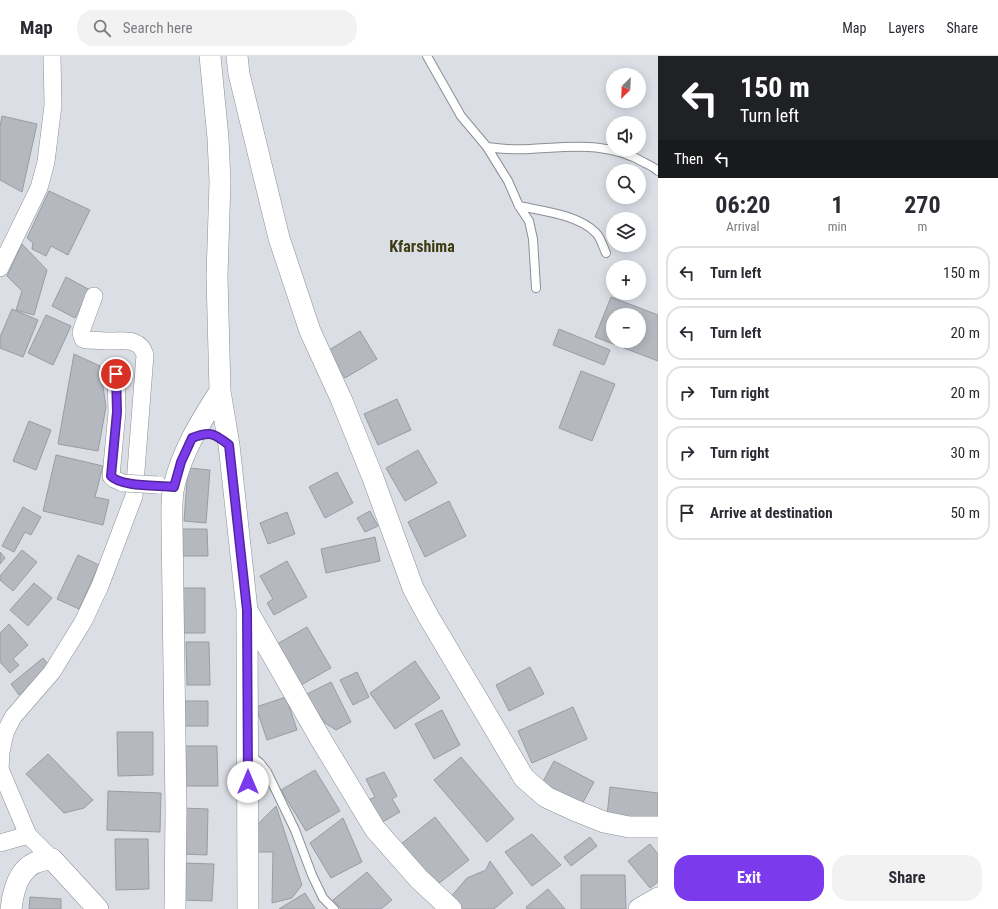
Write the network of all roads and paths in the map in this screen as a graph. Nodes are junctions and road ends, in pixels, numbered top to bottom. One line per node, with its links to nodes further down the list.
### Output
1 (52, 56): 9 (street)
2 (210, 56): 13 (street)
3 (237, 56): 20 (street)
4 (427, 56): 5 (lane)
5 (487, 147): 6 (lane); 7 (lane)
6 (658, 171)
7 (519, 206): 8 (lane); 10 (lane)
8 (606, 253)
9 (0, 268)
10 (536, 288)
11 (94, 296): 19 (street)
12 (116, 374): 16 (street, bridge)
13 (220, 391): 14 (street); 15 (street)
14 (192, 438): 15 (street); 16 (street)
15 (229, 445): 17 (street)
16 (166, 486): 27 (street)
17 (247, 610): 18 (street); 30 (street)
18 (248, 753): 28 (street); 29 (lane)
19 (0, 769): 21 (street)
20 (658, 828)
21 (28, 835): 22 (street); 23 (street)
22 (0, 843)
23 (52, 859): 25 (street); 26 (street)
24 (658, 898): 31 (street)
25 (11, 909)
26 (98, 909)
27 (175, 909)
28 (248, 909)
29 (334, 909)
30 (451, 909)
31 (640, 909)

